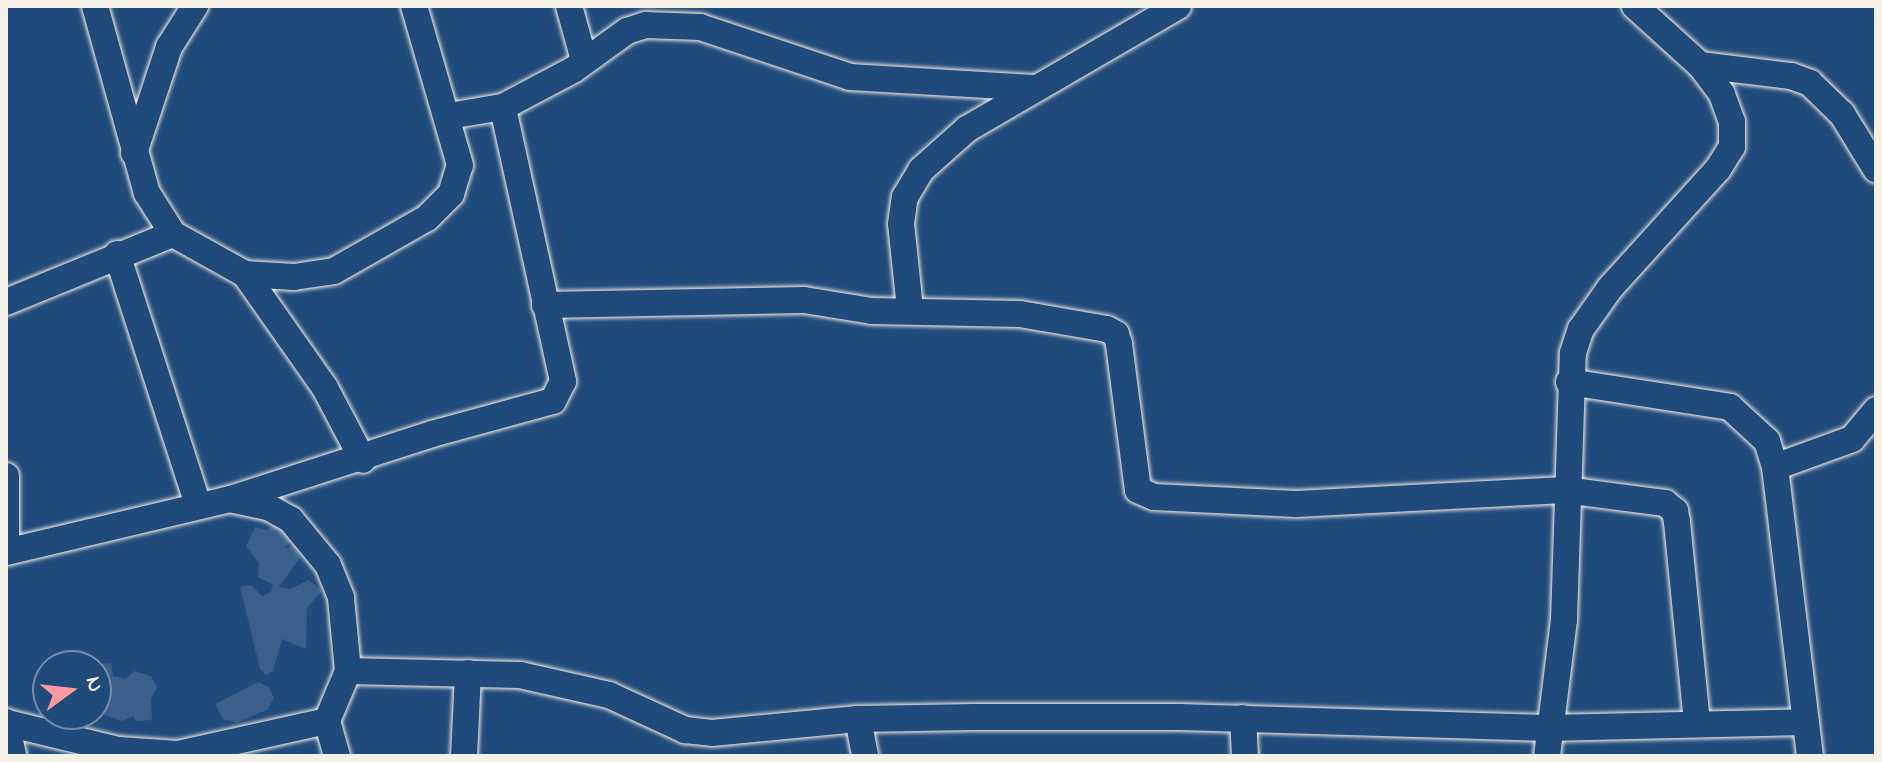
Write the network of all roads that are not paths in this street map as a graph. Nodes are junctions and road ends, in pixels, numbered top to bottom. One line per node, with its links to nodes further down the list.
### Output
1 (95, 6): 12 (street)
2 (195, 6): 12 (street)
3 (414, 6): 11 (street)
4 (569, 6): 7 (street)
5 (1178, 6): 9 (street)
6 (1635, 6): 8 (street)
7 (584, 60): 9 (street); 10 (street)
8 (1700, 65): 13 (street); 20 (street)
9 (1033, 88): 19 (street)
10 (503, 107): 11 (street); 18 (street)
11 (449, 116): 16 (street)
12 (134, 153): 14 (street)
13 (1876, 169)
14 (173, 234): 15 (street); 16 (street)
15 (117, 254): 17 (street); 27 (street)
16 (245, 274): 22 (street)
17 (6, 302)
18 (545, 305): 19 (street); 22 (street)
19 (910, 309): 25 (street)
20 (1569, 382): 23 (street); 25 (street)
21 (1876, 410): 23 (street)
22 (363, 460): 26 (street)
23 (1775, 467): 35 (street)
24 (6, 476): 28 (street)
25 (1565, 490): 36 (street); 37 (street)
26 (231, 499): 27 (street); 29 (street)
27 (198, 505): 28 (street)
28 (6, 551)
29 (348, 671): 30 (street); 33 (street)
30 (468, 673): 38 (street); 41 (street)
31 (1243, 718): 32 (street); 37 (street); 43 (street)
32 (858, 719): 38 (street); 42 (street)
33 (327, 721): 34 (street); 40 (street)
34 (6, 722): 39 (street)
35 (1806, 722): 36 (street); 45 (street)
36 (1697, 724): 37 (street)
37 (1547, 728): 44 (street)
38 (714, 745)
39 (13, 756)
40 (337, 756)
41 (464, 756)
42 (865, 756)
43 (1245, 756)
44 (1547, 756)
45 (1810, 756)

